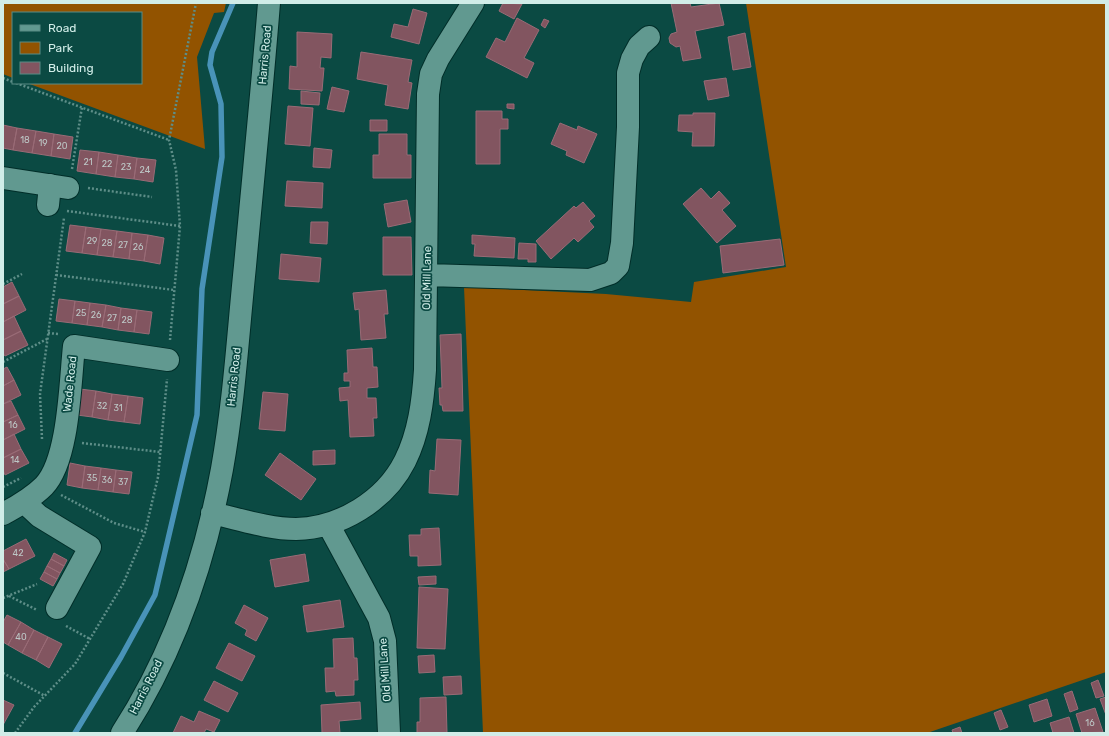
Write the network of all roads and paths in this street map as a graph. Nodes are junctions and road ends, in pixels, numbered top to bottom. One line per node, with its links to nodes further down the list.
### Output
1 (196, 3): 7 (path)
2 (270, 3): 27 (street, Harris Road)
3 (473, 3): 14 (street, Old Mill Lane)
4 (649, 37): 14 (street)
5 (19, 84): 6 (path)
6 (82, 107): 7 (path); 9 (path)
7 (169, 140): 11 (path)
8 (3, 178): 9 (street)
9 (60, 195): 10 (path); 11 (path); 13 (path)
10 (152, 197)
11 (180, 226): 16 (path)
12 (22, 274): 15 (path)
13 (56, 275): 16 (path); 17 (path)
14 (427, 275): 29 (street, Old Mill Lane)
15 (3, 284)
16 (174, 290): 18 (path)
17 (48, 338): 19 (path); 21 (path)
18 (168, 360): 20 (street, Wade Road); 22 (path)
19 (3, 362)
20 (63, 441): 22 (path); 26 (street, Wade Road)
21 (42, 444)
22 (160, 452): 30 (path)
23 (25, 475): 24 (path)
24 (3, 487)
25 (61, 495): 30 (path)
26 (24, 502): 28 (street, Wade Road); 33 (street)
27 (212, 512): 29 (street, Old Mill Lane); 37 (street, Harris Road)
28 (3, 514)
29 (328, 524): 38 (street, Old Mill Lane)
30 (145, 532): 35 (path)
31 (37, 584): 32 (path)
32 (3, 598)
33 (57, 608)
34 (3, 673): 35 (path)
35 (45, 696): 36 (path)
36 (15, 733)
37 (122, 733)
38 (389, 733)

